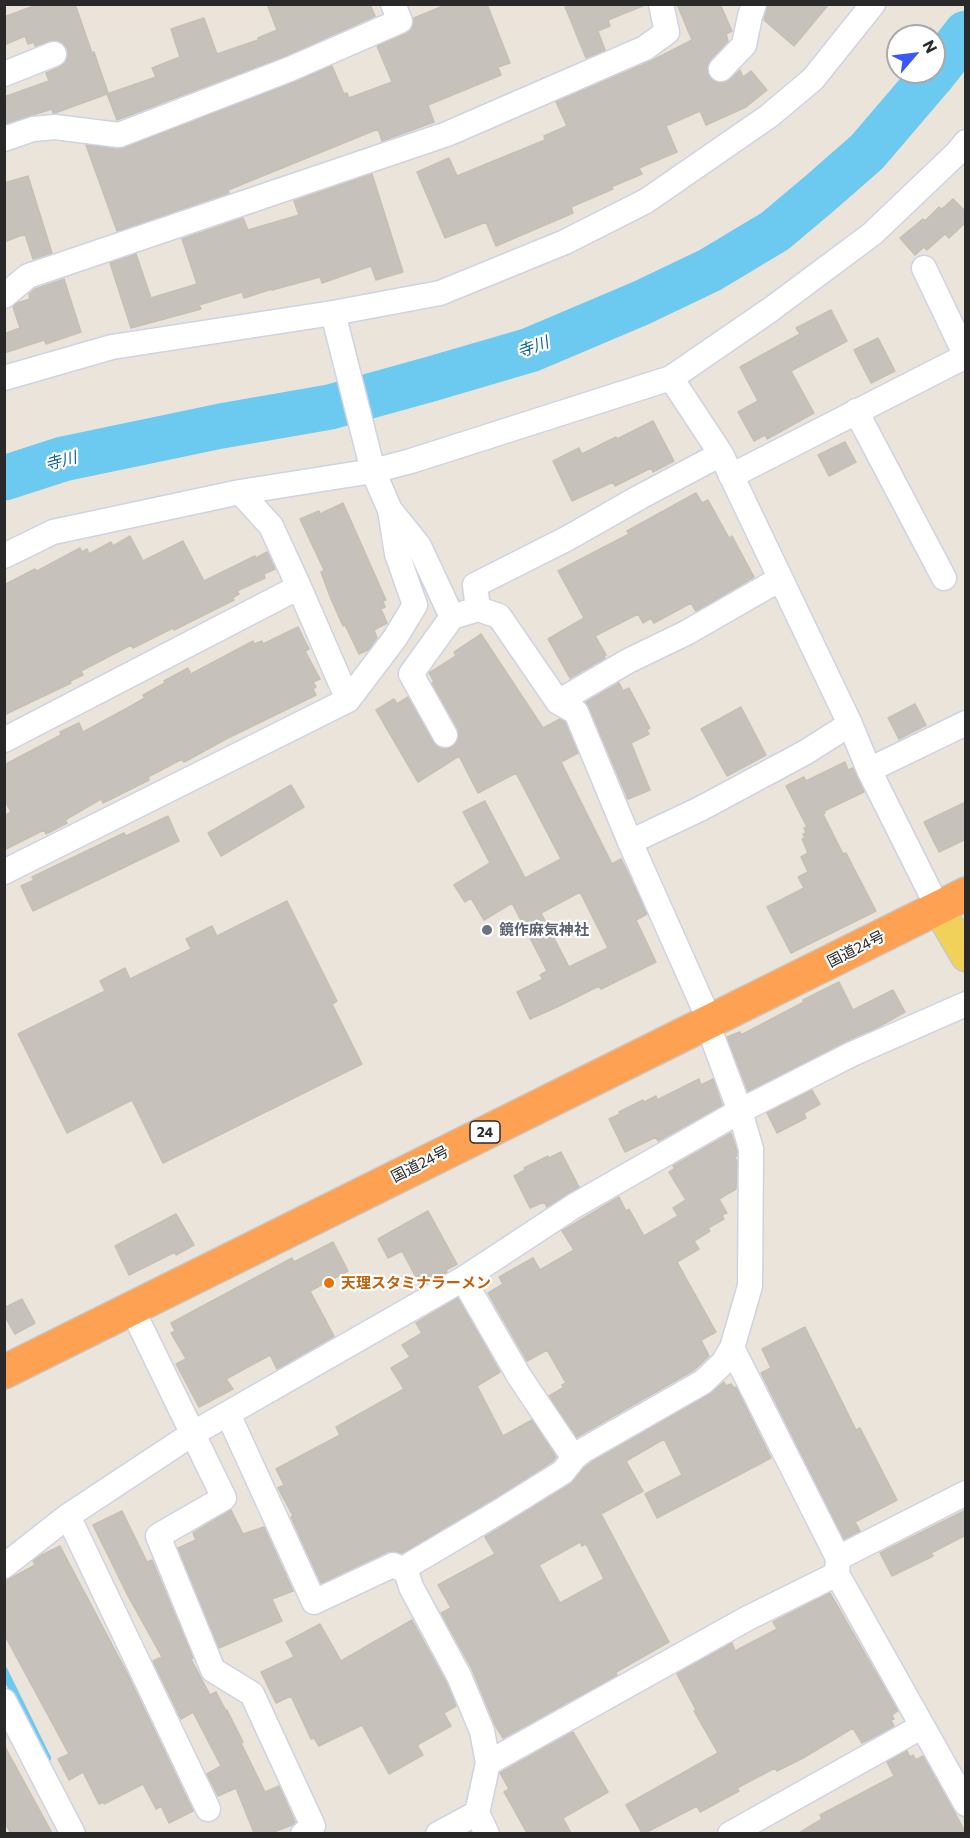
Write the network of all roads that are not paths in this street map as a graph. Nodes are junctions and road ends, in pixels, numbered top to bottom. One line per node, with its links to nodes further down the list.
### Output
1 (661, 4): 11 (street)
2 (754, 4): 6 (street)
3 (873, 4): 12 (street)
4 (396, 13): 8 (street)
5 (54, 54): 7 (street)
6 (721, 69)
7 (4, 74)
8 (4, 139)
9 (966, 142): 15 (street)
10 (924, 268): 13 (street)
11 (4, 296)
12 (334, 317): 14 (street); 18 (street)
13 (966, 356): 16 (street)
14 (4, 378)
15 (671, 378): 17 (street); 18 (street)
16 (856, 411): 19 (street); 23 (street)
17 (721, 454): 19 (street); 26 (street)
18 (371, 465): 20 (street); 21 (street)
19 (731, 476): 24 (street)
20 (240, 492): 22 (street); 25 (street)
21 (390, 510): 27 (street); 28 (street)
22 (4, 556)
23 (944, 578)
24 (780, 579): 29 (street); 31 (street)
25 (299, 587): 28 (street); 33 (street)
26 (478, 609): 27 (street); 29 (street)
27 (452, 617): 32 (street)
28 (348, 700): 36 (street)
29 (558, 702): 35 (street)
30 (966, 723): 34 (street)
31 (850, 724): 34 (street); 35 (street)
32 (445, 735)
33 (4, 740)
34 (869, 770): 37 (street)
35 (630, 842): 40 (street)
36 (4, 872)
37 (952, 901): 38 (main road); 40 (highway, 国道24号 / 24)
38 (966, 956)
39 (966, 1004): 41 (street)
40 (707, 1023): 41 (street); 43 (highway, 国道24号 / 24)
41 (740, 1111): 42 (street); 44 (street)
42 (463, 1279): 46 (street); 48 (street)
43 (132, 1309): 45 (highway, 国道24号 / 24); 47 (street)
44 (732, 1348): 48 (street); 52 (street)
45 (4, 1372)
46 (228, 1414): 47 (street); 53 (street)
47 (192, 1434): 50 (street); 61 (street)
48 (574, 1458): 53 (street)
49 (966, 1493): 52 (street)
50 (68, 1516): 51 (street); 58 (street)
51 (4, 1566)
52 (837, 1566): 55 (street); 56 (street)
53 (406, 1571): 56 (street)
54 (4, 1701): 60 (street)
55 (921, 1727): 57 (street); 63 (street)
56 (488, 1763): 59 (street)
57 (966, 1804)
58 (208, 1809)
59 (482, 1823): 62 (street)
60 (73, 1833)
61 (303, 1833)
62 (438, 1833)
63 (730, 1833)

